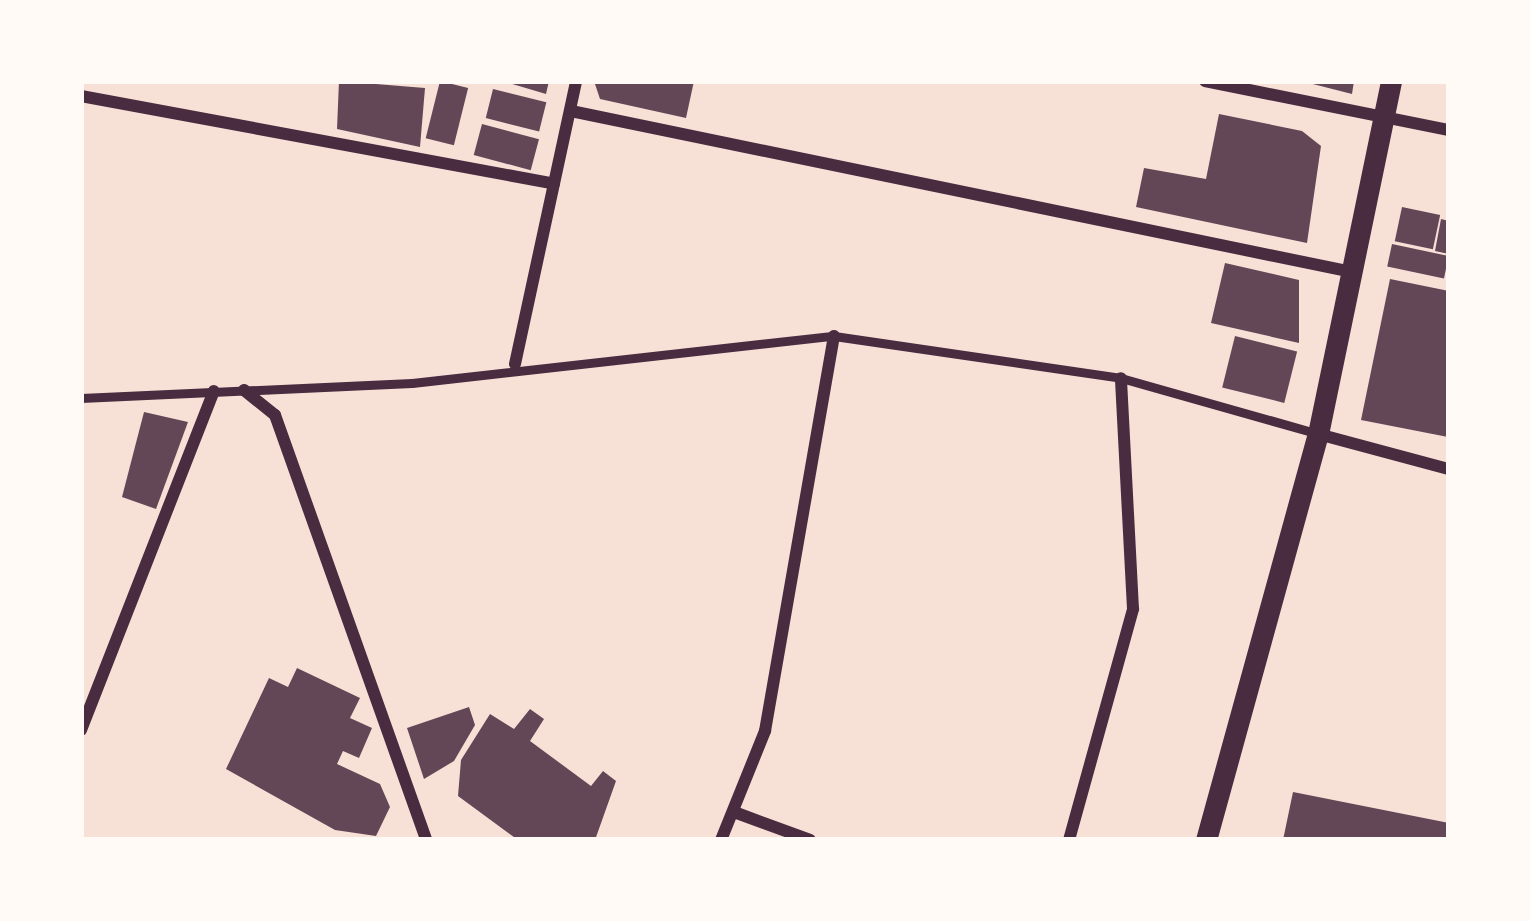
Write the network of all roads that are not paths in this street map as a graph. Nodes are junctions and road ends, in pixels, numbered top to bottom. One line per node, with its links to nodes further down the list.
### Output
1 (576, 81): 5 (street)
2 (1204, 81): 6 (street)
3 (1391, 81): 6 (street)
4 (81, 96): 8 (street)
5 (571, 111): 8 (street); 9 (street)
6 (1384, 116): 7 (street); 9 (street)
7 (1449, 130)
8 (554, 184): 11 (street)
9 (1352, 272): 16 (street)
10 (834, 336): 11 (lane); 12 (lane); 19 (street)
11 (515, 364): 13 (lane)
12 (1121, 378): 16 (lane); 23 (street)
13 (244, 390): 14 (lane); 20 (street)
14 (214, 391): 15 (lane); 18 (street)
15 (81, 398)
16 (1318, 434): 17 (street); 24 (street)
17 (1449, 469)
18 (81, 730)
19 (734, 812): 21 (street); 22 (street)
20 (426, 840)
21 (721, 840)
22 (810, 840)
23 (1069, 840)
24 (1206, 840)

